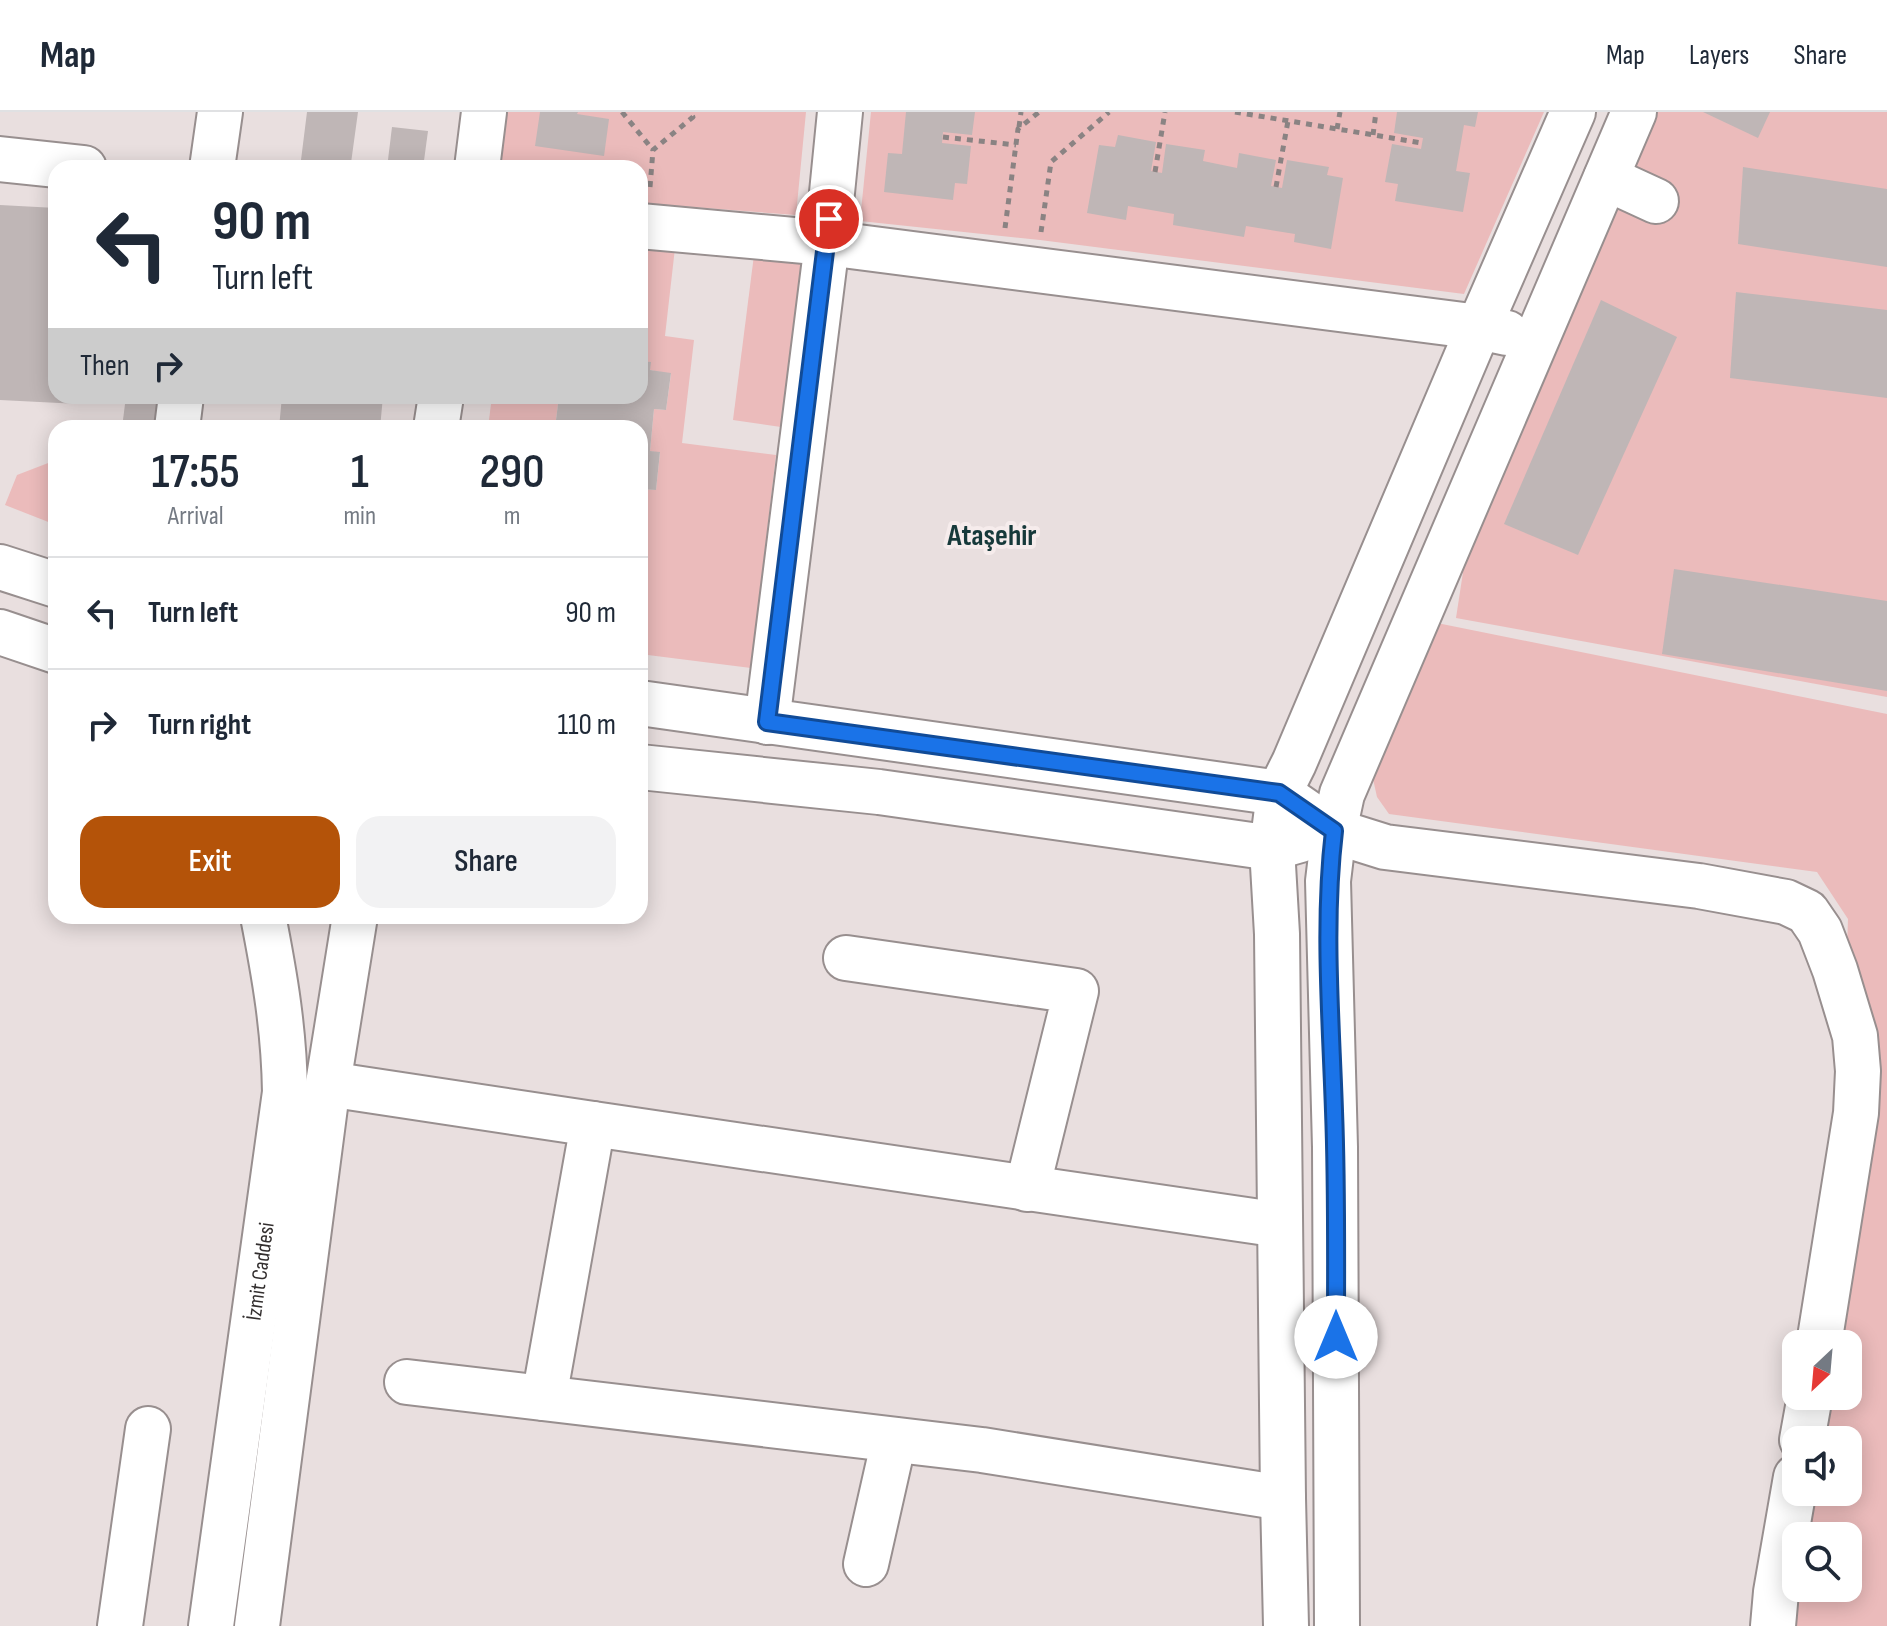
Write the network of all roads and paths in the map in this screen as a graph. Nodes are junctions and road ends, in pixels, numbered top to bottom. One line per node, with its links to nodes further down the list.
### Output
1 (220, 112): 24 (street)
2 (484, 112): 25 (street)
3 (622, 112): 22 (path)
4 (690, 112): 22 (path)
5 (840, 112): 35 (street)
6 (1021, 112): 16 (path)
7 (1039, 112): 16 (path)
8 (1109, 112): 34 (path)
9 (1165, 112): 27 (path)
10 (1235, 112): 15 (path)
11 (1340, 112): 17 (path)
12 (1376, 112): 18 (path)
13 (1573, 112): 36 (street)
14 (1634, 112): 28 (street)
15 (1288, 121): 17 (path); 30 (path)
16 (1018, 129): 21 (path)
17 (1337, 129): 18 (path)
18 (1373, 135): 20 (path)
19 (943, 137): 21 (path)
20 (1422, 143)
21 (1016, 145): 33 (path)
22 (653, 150): 29 (path)
23 (0, 159): 26 (street)
24 (213, 160)
25 (478, 160)
26 (48, 164)
27 (1155, 172)
28 (1606, 178): 31 (street); 37 (street)
29 (648, 186)
30 (1276, 187)
31 (1656, 201)
32 (648, 209): 35 (street)
33 (1004, 237)
34 (1040, 240)
35 (827, 243): 36 (street); 43 (street)
36 (1479, 327): 37 (street); 45 (street)
37 (1538, 340): 46 (street)
38 (0, 567): 39 (street)
39 (48, 582)
40 (0, 632): 41 (street)
41 (48, 648)
42 (648, 704): 43 (street)
43 (767, 722): 45 (street)
44 (648, 768): 47 (street)
45 (1279, 793): 46 (street); 47 (street)
46 (1334, 831): 47 (street); 55 (street); 67 (street)
47 (1272, 848): 54 (street)
48 (264, 924): 64 (street, İzmit Caddesi)
49 (354, 924): 51 (street, İzmit Caddesi)
50 (846, 958): 53 (street)
51 (328, 1084): 52 (street); 65 (street, İzmit Caddesi)
52 (593, 1124): 53 (street); 57 (street)
53 (1027, 1189): 54 (street)
54 (1280, 1225): 60 (street)
55 (1821, 1330)
56 (407, 1382): 57 (street)
57 (544, 1398): 59 (street)
58 (148, 1429): 63 (street)
59 (894, 1440): 60 (street); 62 (street)
60 (1283, 1498): 66 (street)
61 (1791, 1506): 68 (street)
62 (866, 1564)
63 (120, 1626)
64 (211, 1626)
65 (257, 1626)
66 (1286, 1626)
67 (1337, 1626)
68 (1773, 1626)

